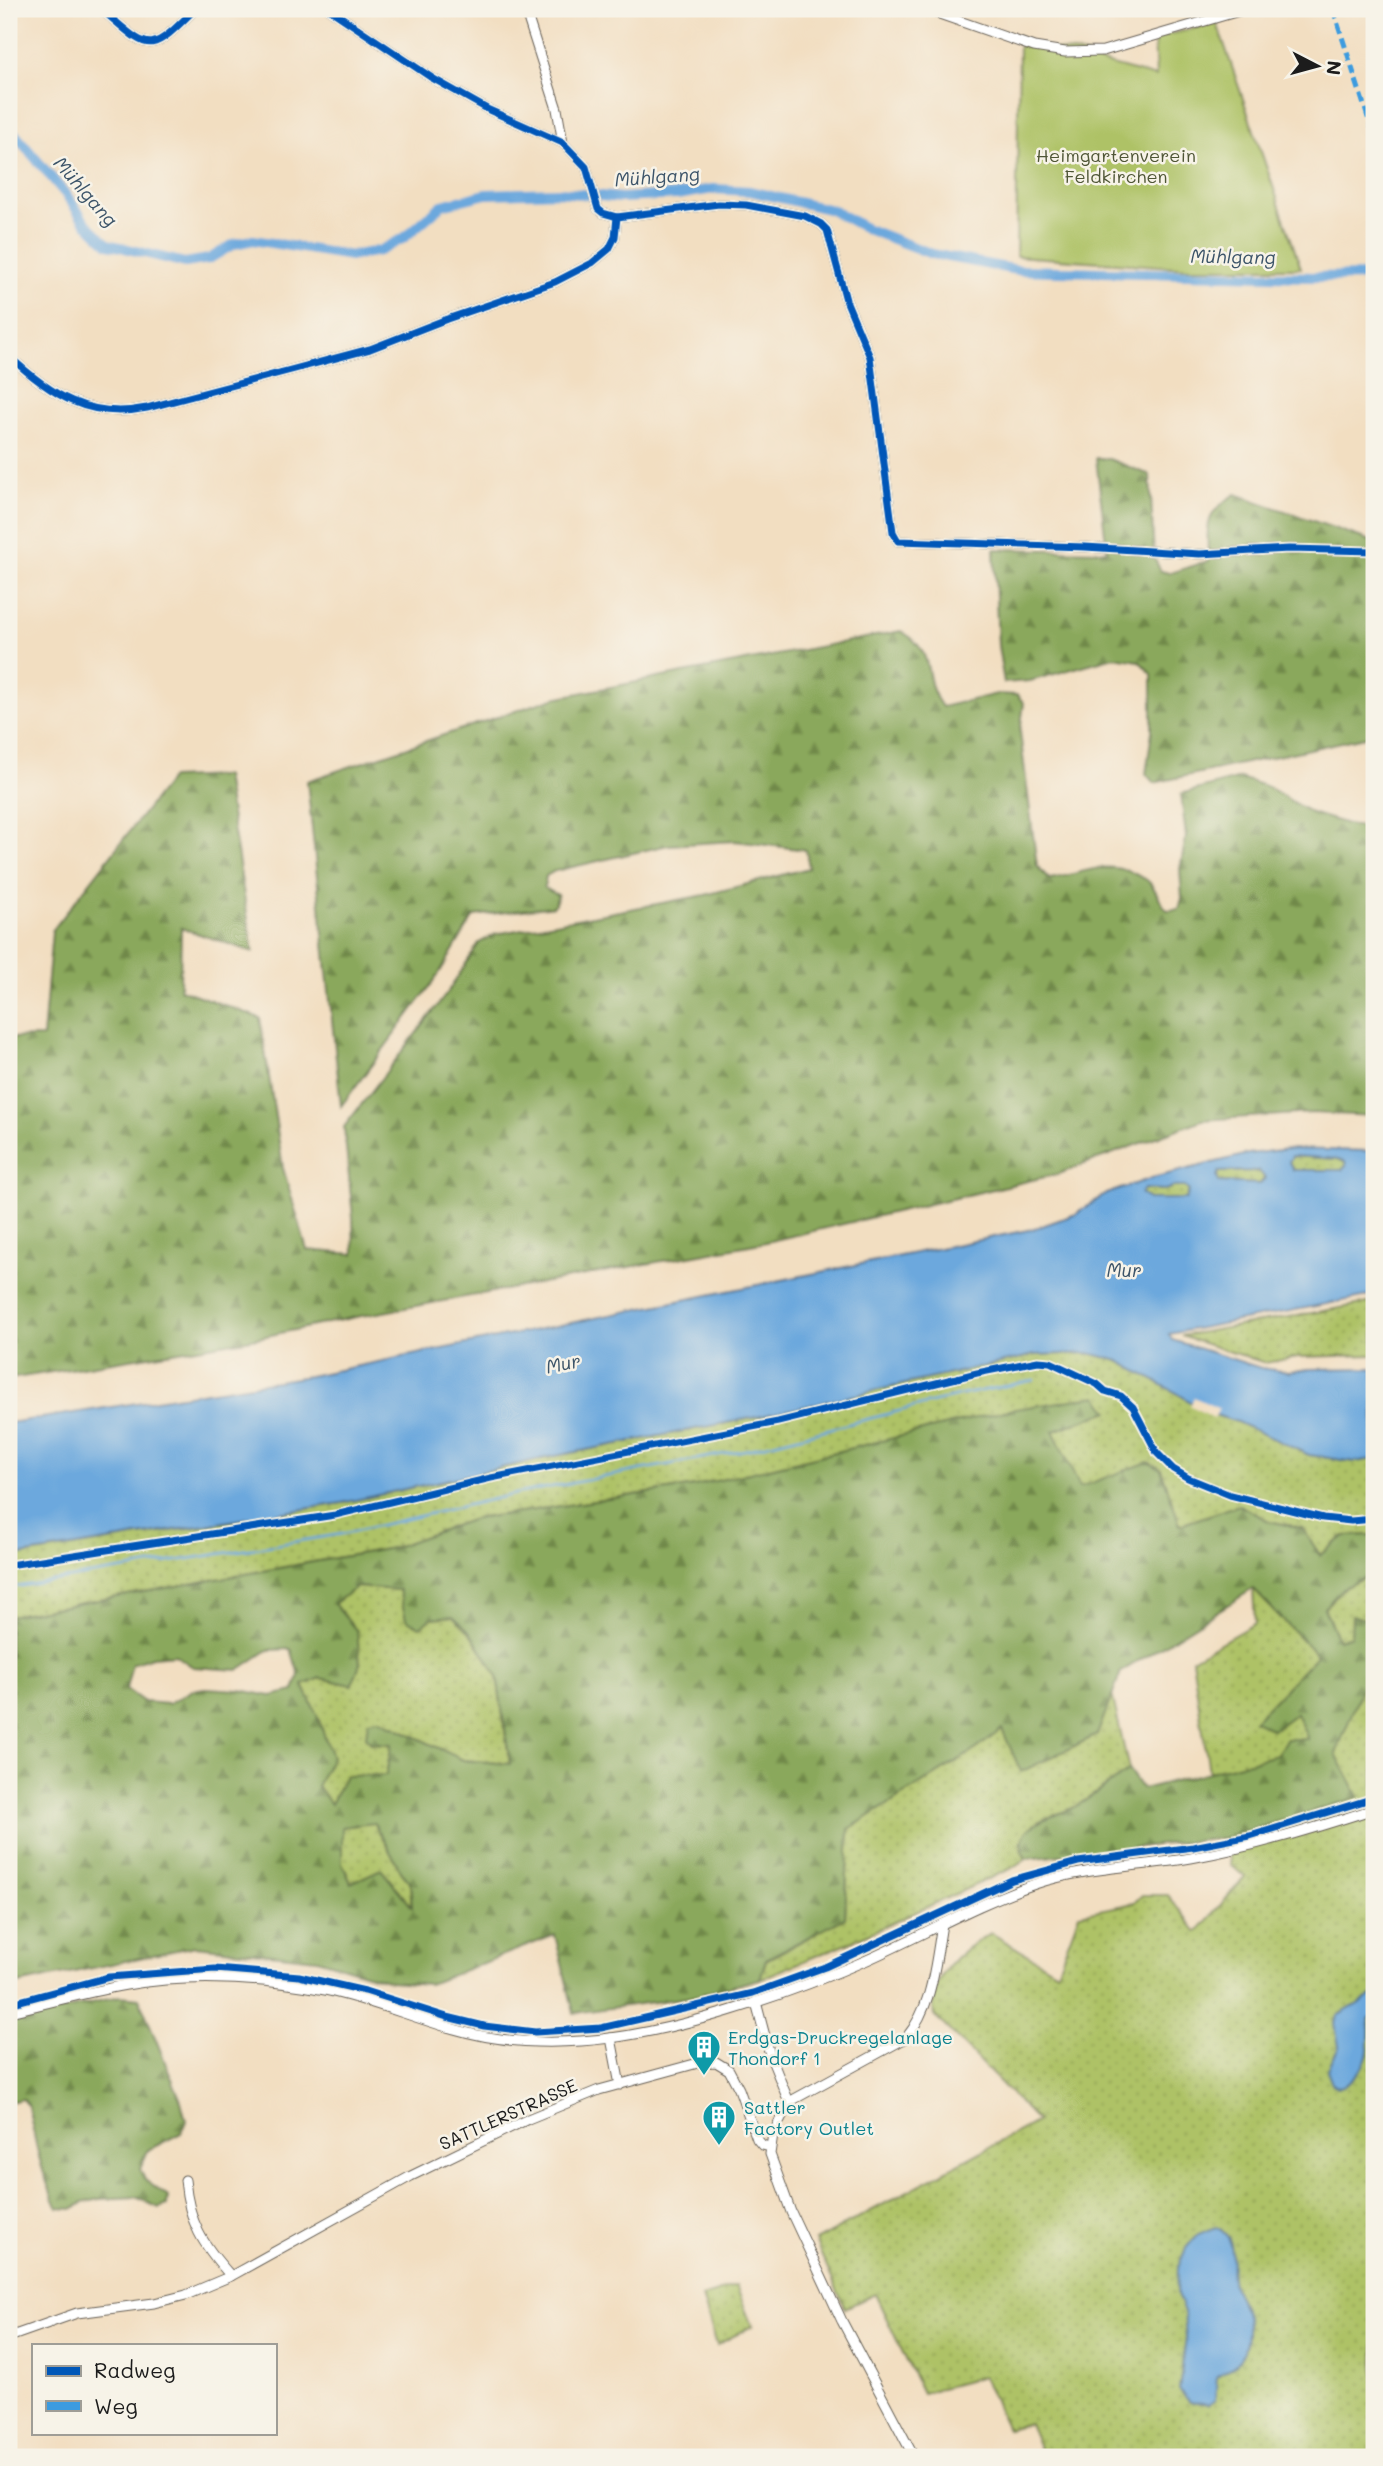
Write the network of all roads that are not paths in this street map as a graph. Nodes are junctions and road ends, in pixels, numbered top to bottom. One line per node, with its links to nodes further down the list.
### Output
1 (101, 9): 2 (street)
2 (195, 9)
3 (329, 9): 7 (street)
4 (525, 9): 7 (street)
5 (925, 9): 6 (street)
6 (1246, 9)
7 (563, 143): 8 (street)
8 (617, 216): 9 (street); 10 (street)
9 (9, 356)
10 (1374, 551)
11 (1374, 1809): 12 (street)
12 (942, 1924): 13 (street); 17 (street)
13 (756, 2002): 15 (street); 17 (street)
14 (9, 2012): 15 (street)
15 (611, 2038): 16 (street)
16 (620, 2085): 18 (street, SATTLERSTRASSE); 20 (street, SATTLERSTRASSE)
17 (789, 2102): 18 (street)
18 (770, 2148): 22 (street, SATTLERSTRASSE)
19 (185, 2180): 20 (street)
20 (231, 2276): 21 (street, SATTLERSTRASSE)
21 (9, 2337)
22 (915, 2457)

